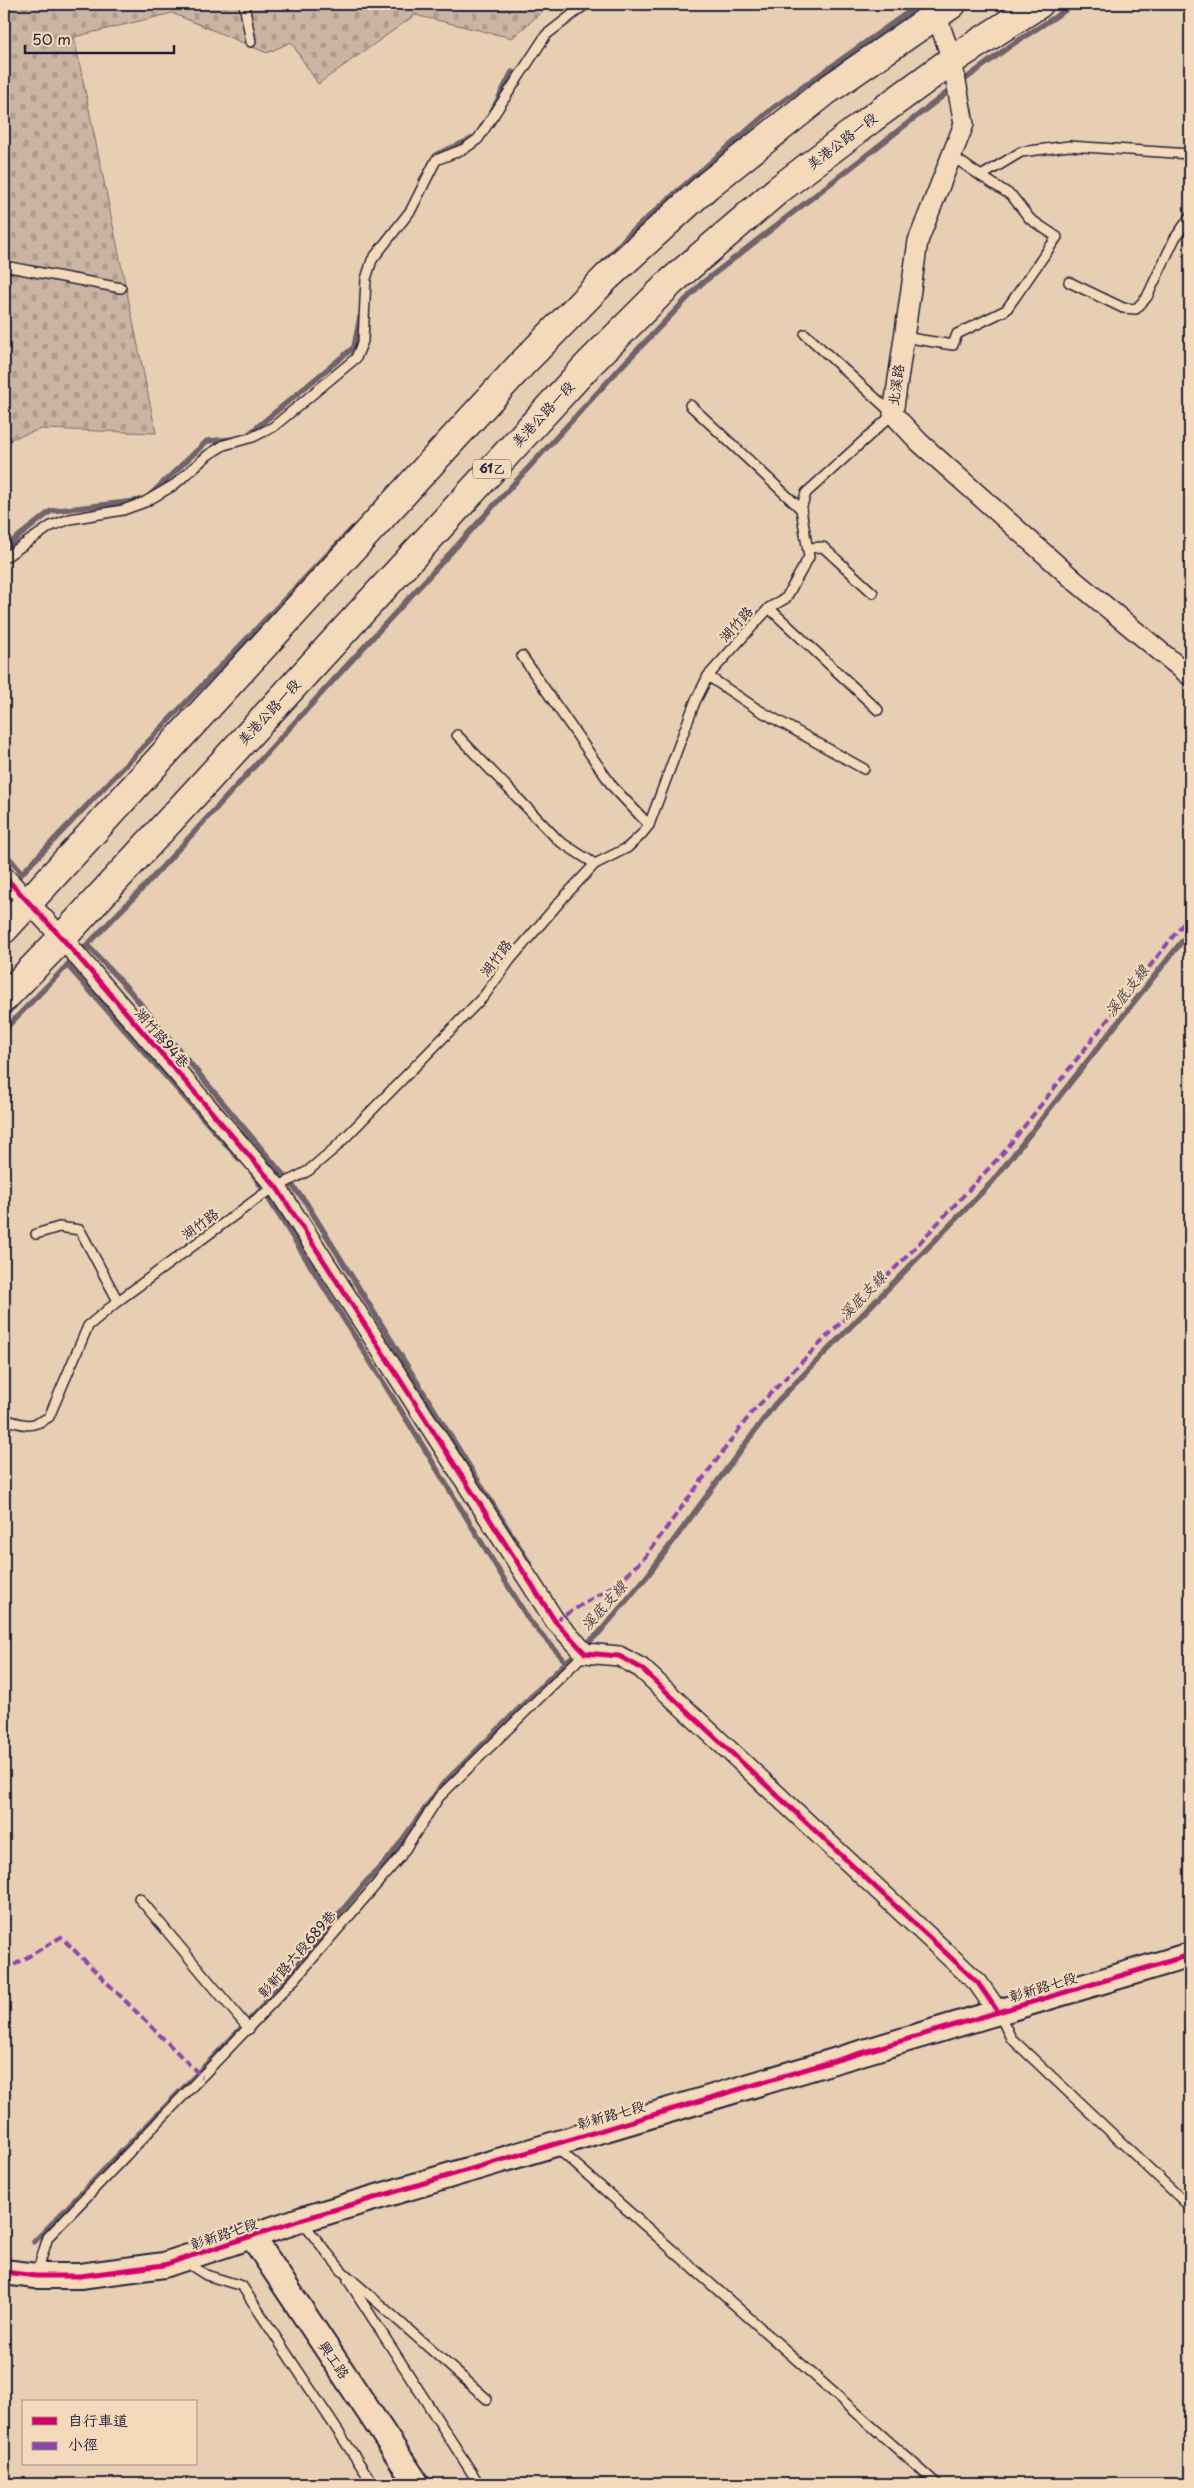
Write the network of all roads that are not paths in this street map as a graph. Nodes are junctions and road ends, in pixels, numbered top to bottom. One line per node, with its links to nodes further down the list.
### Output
1 (244, 4): 5 (lane)
2 (586, 4): 20 (lane)
3 (1039, 4): 6 (main road, 美港公路一段 / 61乙)
4 (940, 8): 6 (street, 北溪路); 32 (main road)
5 (251, 42)
6 (952, 60): 8 (street, 北溪路); 34 (main road, 美港公路一段 / 61乙)
7 (1190, 154): 9 (lane)
8 (952, 156): 9 (lane); 15 (street, 北溪路)
9 (981, 176): 15 (lane)
10 (1190, 216): 12 (lane)
11 (4, 266): 13 (lane)
12 (1069, 282)
13 (121, 288)
14 (805, 334): 17 (lane)
15 (903, 337): 17 (street, 北溪路)
16 (690, 405): 18 (lane)
17 (893, 414): 18 (lane); 25 (street, 北溪路)
18 (801, 509): 19 (lane, 湖竹路)
19 (808, 548): 21 (lane); 22 (lane, 湖竹路)
20 (4, 558)
21 (873, 593)
22 (769, 608): 24 (lane, 湖竹路); 26 (lane)
23 (522, 656): 29 (lane)
24 (708, 676): 28 (lane); 29 (lane, 湖竹路)
25 (1190, 676)
26 (878, 710)
27 (457, 735): 30 (lane)
28 (864, 768)
29 (649, 824): 30 (lane, 湖竹路)
30 (595, 864): 36 (lane, 湖竹路)
31 (4, 876): 32 (street, 湖竹路94巷)
32 (29, 904): 33 (main road); 34 (street, 湖竹路94巷)
33 (4, 929)
34 (62, 938): 35 (main road, 美港公路一段 / 61乙); 36 (street, 湖竹路94巷)
35 (4, 998)
36 (277, 1188): 38 (lane, 湖竹路); 40 (street, 湖竹路94巷)
37 (36, 1234): 38 (lane)
38 (118, 1301): 39 (lane, 湖竹路)
39 (4, 1419)
40 (585, 1653): 43 (street); 44 (lane, 彰新路六段689巷)
41 (139, 1898): 44 (lane)
42 (1190, 1955): 43 (street, 彰新路七段)
43 (998, 2012): 45 (street, 彰新路七段); 46 (lane)
44 (249, 2029): 52 (lane, 彰新路六段689巷)
45 (552, 2144): 47 (street, 彰新路七段); 57 (lane)
46 (1190, 2207)
47 (300, 2220): 48 (street, 彰新路七段); 50 (lane)
48 (252, 2236): 49 (street, 彰新路七段); 55 (street, 興工路)
49 (182, 2259): 52 (street, 彰新路七段); 54 (lane)
50 (342, 2271): 53 (lane); 56 (lane)
51 (5, 2274): 52 (street, 彰新路七段)
52 (36, 2276)
53 (487, 2399)
54 (373, 2484)
55 (417, 2484)
56 (479, 2484)
57 (938, 2484)

